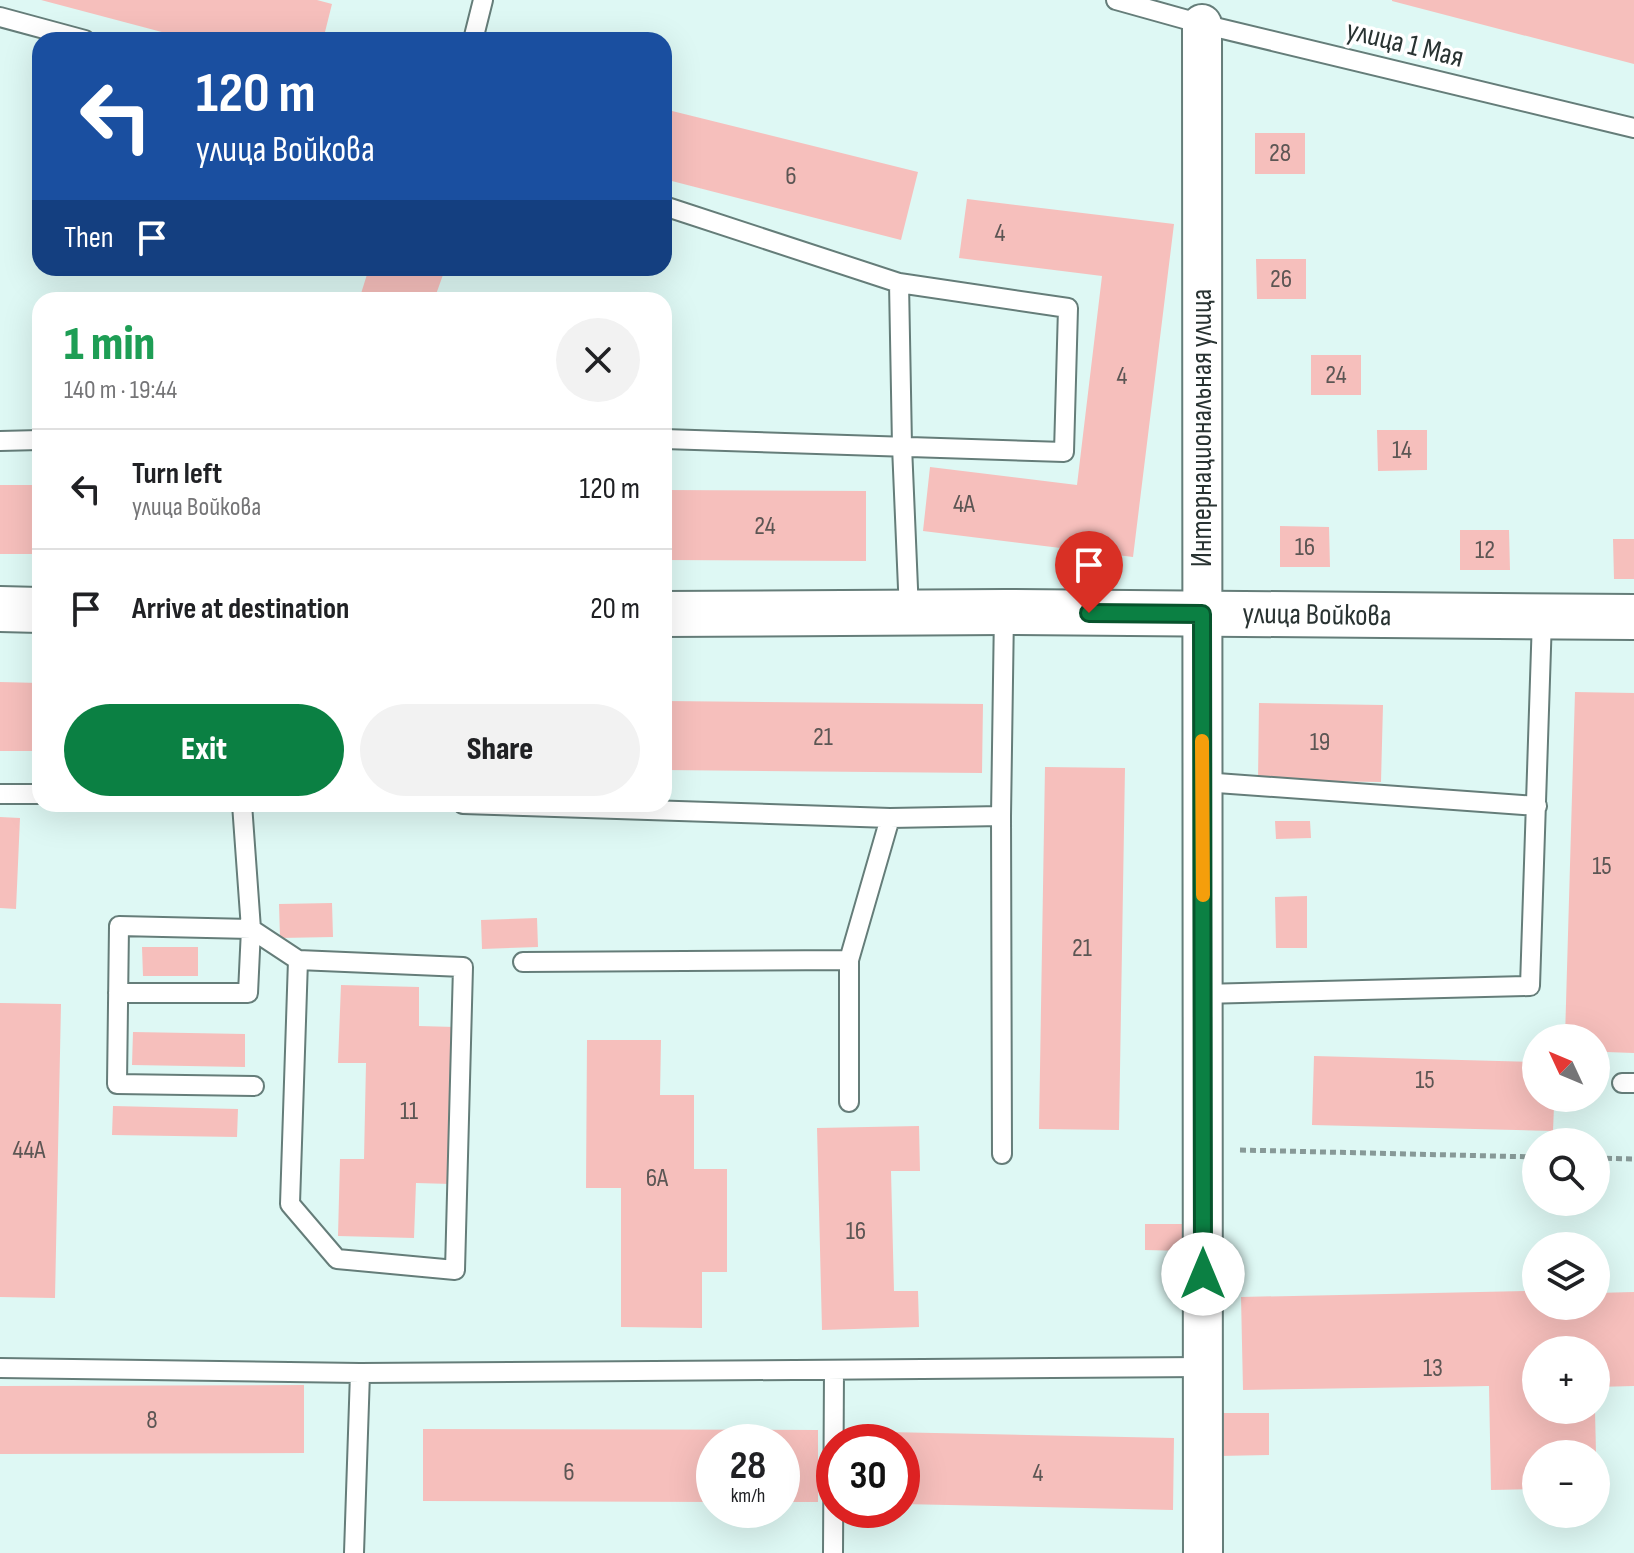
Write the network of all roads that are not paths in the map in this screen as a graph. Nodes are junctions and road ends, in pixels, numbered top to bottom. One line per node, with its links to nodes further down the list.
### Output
1 (483, 0): 6 (lane)
2 (1116, 0): 3 (lane, улица 1 Мая)
3 (1202, 12): 7 (lane, улица 1 Мая); 18 (street, Интернациональная улица)
4 (0, 17): 5 (lane)
5 (55, 32)
6 (475, 32)
7 (1634, 128)
8 (672, 209): 9 (lane)
9 (899, 283): 13 (lane); 13 (lane)
10 (672, 439): 13 (lane)
11 (32, 440): 12 (lane)
12 (0, 441)
13 (902, 446): 19 (lane)
14 (0, 609): 15 (street)
15 (32, 610)
16 (1004, 612): 18 (street, улица Войкова); 19 (street, улица Войкова); 28 (lane)
17 (672, 614): 19 (street, улица Войкова)
18 (1202, 614): 21 (street, улица Войкова); 22 (street, Интернациональная улица)
19 (909, 615)
20 (1634, 617): 21 (street, улица Войкова)
21 (1542, 618): 25 (lane)
22 (1203, 782): 25 (lane); 35 (street, Интернациональная улица)
23 (0, 794): 24 (lane)
24 (32, 794)
25 (1537, 806): 35 (lane)
26 (672, 811): 29 (lane)
27 (243, 812): 30 (lane)
28 (1001, 816): 29 (lane); 38 (lane)
29 (890, 818): 32 (lane)
30 (251, 929): 31 (lane); 34 (lane); 34 (lane)
31 (298, 960): 31 (lane)
32 (849, 960): 33 (lane); 37 (lane)
33 (523, 962)
34 (118, 993): 36 (lane)
35 (1202, 994): 39 (street, Интернациональная улица)
36 (254, 1086)
37 (849, 1102)
38 (1002, 1154)
39 (1203, 1367): 41 (lane); 45 (street, Интернациональная улица)
40 (0, 1368): 42 (lane)
41 (834, 1370): 42 (lane); 44 (lane)
42 (360, 1373): 43 (lane)
43 (354, 1553)
44 (833, 1553)
45 (1203, 1553)

